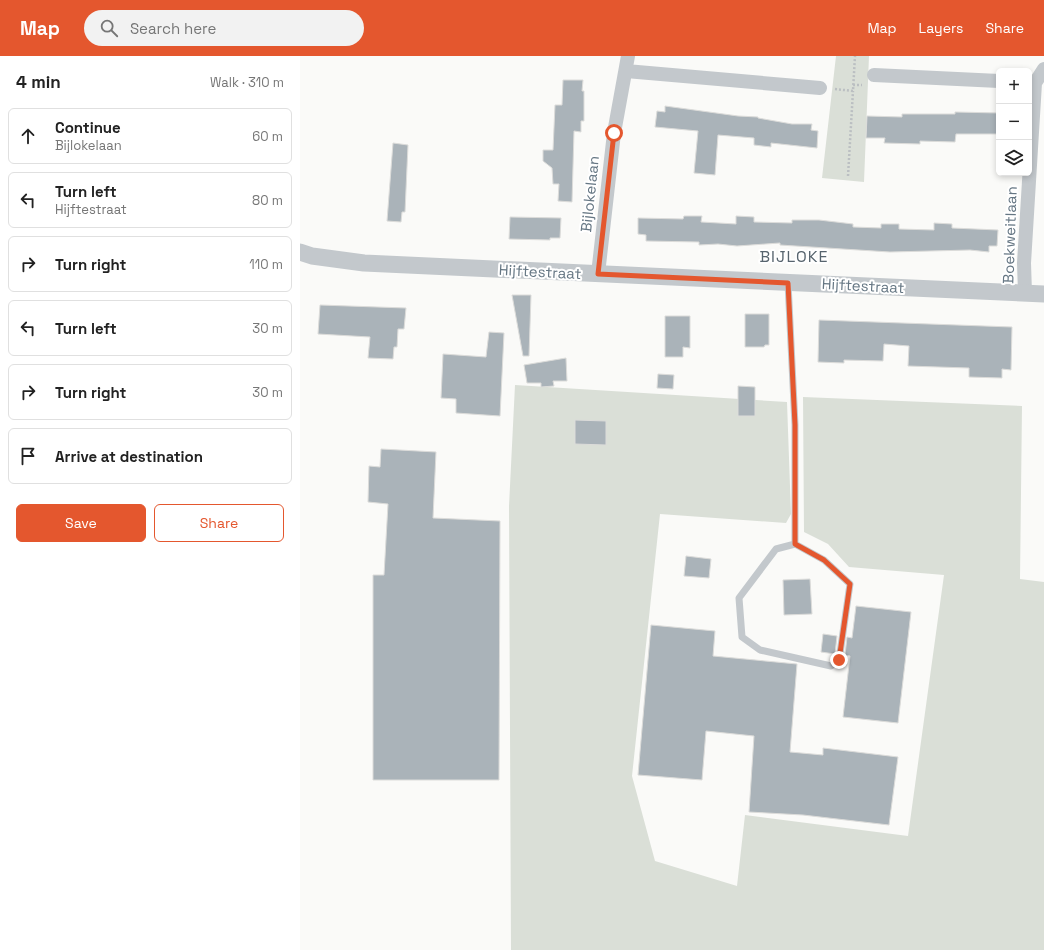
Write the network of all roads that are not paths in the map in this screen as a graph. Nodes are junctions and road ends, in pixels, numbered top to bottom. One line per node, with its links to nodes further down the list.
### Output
1 (628, 56): 3 (street, Bijlokelaan)
2 (1044, 69): 6 (street, Boekweitlaan)
3 (626, 71): 7 (street); 10 (street, Bijlokelaan)
4 (874, 75): 5 (street)
5 (996, 81)
6 (1032, 83)
7 (820, 88)
8 (1031, 104): 12 (street, Boekweitlaan)
9 (300, 252): 10 (street, Hijftestraat)
10 (598, 274): 11 (street, Hijftestraat)
11 (788, 283): 12 (street, Hijftestraat); 14 (lane)
12 (1025, 293): 13 (street, Hijftestraat)
13 (1044, 294)
14 (795, 544): 14 (lane)

